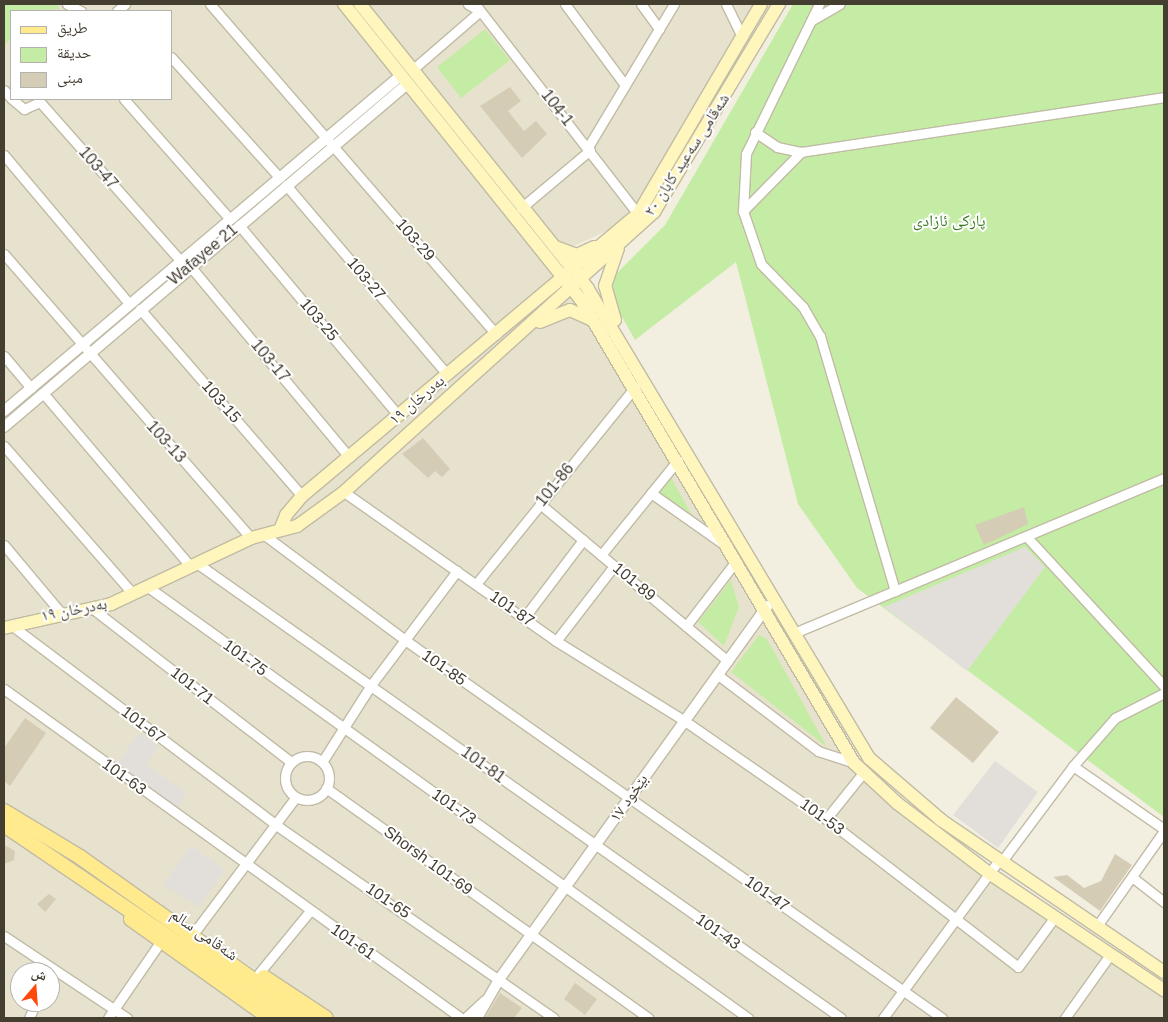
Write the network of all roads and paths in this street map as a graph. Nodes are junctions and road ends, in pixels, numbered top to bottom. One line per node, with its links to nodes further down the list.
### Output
1 (67, 4): 15 (street)
2 (210, 4): 27 (street, 103-29)
3 (344, 4): 21 (main road)
4 (360, 4): 20 (main road)
5 (468, 4): 14 (street, 104-1)
6 (565, 4): 22 (street)
7 (642, 4): 17 (street)
8 (674, 4): 17 (street)
9 (726, 4): 18 (street)
10 (761, 4): 18 (main road, شەقامی سەعید کابان ٢٠)
11 (779, 4): 41 (main road, شەقامی سەعید کابان ٢٠)
12 (819, 4): 16 (street)
13 (840, 4): 16 (street)
14 (478, 8): 20 (street); 28 (street, 104-1)
15 (79, 10)
16 (811, 20): 26 (street)
17 (659, 29): 22 (street)
18 (742, 37): 35 (main road, شەقامی سەعید کابان ٢٠)
19 (172, 58): 31 (street)
20 (412, 70): 33 (main road)
21 (403, 81): 27 (street, Wafayee 21); 39 (main road)
22 (625, 86): 28 (street)
23 (1164, 97): 29 (street)
24 (14, 100): 43 (street, 103-47)
25 (125, 100): 36 (street)
26 (755, 132): 29 (street); 34 (street)
27 (330, 141): 31 (street, Wafayee 21); 32 (street, Wafayee 21); 52 (street, 103-29)
28 (589, 149): 33 (street); 35 (street, 104-1)
29 (801, 152): 34 (street)
30 (4, 155): 48 (street)
31 (278, 176): 36 (street, Wafayee 21)
32 (286, 185): 37 (street, Wafayee 21); 57 (street, 103-27)
33 (521, 208): 40 (main road)
34 (743, 212): 85 (street)
35 (638, 214): 38 (main road, شەقامی سەعید کابان ٢٠)
36 (228, 217): 43 (street, Wafayee 21)
37 (239, 225): 44 (street, Wafayee 21); 62 (street, 103-25)
38 (622, 231): 40 (main road); 46 (main road, شەقامی سەعید کابان ٢٠)
39 (533, 243): 45 (main road); 47 (main road)
40 (549, 244): 46 (main road)
41 (620, 245): 46 (main road, شەقامی سەعید کابان ٢٠); 54 (main road)
42 (4, 254): 53 (street, 103-13)
43 (179, 259): 48 (street, Wafayee 21)
44 (190, 266): 49 (street, Wafayee 21); 65 (street, 103-17)
45 (562, 276): 46 (main road); 47 (main road, بەدرخان ١٩)
46 (576, 278): 50 (main road); 51 (main road, بەدرخان ١٩); 54 (main road)
47 (543, 294): 52 (main road, بەدرخان ١٩)
48 (128, 302): 53 (street, Wafayee 21)
49 (140, 309): 55 (street, Wafayee 21); 70 (street, 103-15)
50 (598, 326): 51 (main road); 58 (main road)
51 (520, 333): 68 (main road, بەدرخان ١٩)
52 (496, 334): 57 (main road, بەدرخان ١٩)
53 (80, 346): 55 (street, 103-13); 59 (street, Wafayee 21)
54 (625, 348): 87 (main road)
55 (88, 355): 60 (street, Wafayee 21); 73 (street, 103-13)
56 (4, 356): 59 (street)
57 (447, 374): 62 (main road, بەدرخان ١٩)
58 (635, 387): 66 (main road); 71 (street, 101-86)
59 (31, 388): 61 (street, Wafayee 21)
60 (44, 393): 63 (street, Wafayee 21); 80 (street, 101-81)
61 (4, 411)
62 (398, 415): 65 (main road, بەدرخان ١٩)
63 (4, 427)
64 (4, 446): 86 (street)
65 (349, 457): 70 (main road, بەدرخان ١٩)
66 (678, 460): 69 (street); 77 (main road)
67 (1164, 478): 74 (street)
68 (344, 492): 72 (main road, بەدرخان ١٩); 82 (street, 101-87)
69 (650, 494): 77 (street); 78 (street)
70 (302, 496): 72 (main road, بەدرخان ١٩)
71 (540, 504): 75 (street, 101-89); 83 (street, 101-86)
72 (280, 530): 73 (main road, بەدرخان ١٩)
73 (257, 536): 80 (main road, بەدرخان ١٩); 95 (street, 101-85)
74 (1026, 536): 85 (street); 100 (street)
75 (583, 540): 78 (street, 101-89); 91 (street)
76 (4, 545): 90 (street)
77 (729, 548): 79 (main road)
78 (601, 555): 81 (street, 101-89)
79 (736, 561): 89 (main road); 93 (street)
80 (195, 565): 84 (main road, بەدرخان ١٩); 99 (street, 101-81)
81 (614, 566): 93 (street, 101-89); 96 (street)
82 (457, 571): 83 (street, 101-87); 95 (street)
83 (476, 584): 91 (street, 101-87)
84 (148, 587): 86 (main road, بەدرخان ١٩); 104 (street, 101-75)
85 (896, 591): 94 (street)
86 (133, 594): 88 (main road, بەدرخان ١٩)
87 (774, 597): 89 (street, بێخود ١٧); 94 (main road)
88 (93, 610): 90 (main road, بەدرخان ١٩); 105 (street, 101-71)
89 (764, 610): 97 (street, بێخود ١٧); 107 (main road)
90 (62, 614): 92 (main road, بەدرخان ١٩)
91 (524, 618): 96 (street, 101-87)
92 (7, 626): 116 (street, 101-67)
93 (686, 626): 97 (street, 101-89)
94 (794, 633): 120 (main road)
95 (405, 640): 99 (street); 112 (street, 101-85)
96 (556, 641): 103 (street, 101-87)
97 (728, 662): 98 (street, بێخود ١٧)
98 (718, 675): 103 (street, بێخود ١٧); 107 (street)
99 (371, 685): 104 (street); 118 (street, 101-81)
100 (1164, 686)
101 (4, 689): 121 (street, 101-63)
102 (1162, 696): 108 (street)
103 (685, 721): 112 (street, بێخود ١٧); 114 (street, 101-53)
104 (342, 728): 106 (street); 125 (street, 101-73)
105 (291, 762): 106 (street); 111 (street)
106 (322, 762): 110 (street)
107 (854, 763): 109 (main road)
108 (1073, 766): 117 (street); 120 (street)
109 (863, 773): 114 (street); 123 (main road)
110 (326, 788): 111 (street); 132 (street, Shorsh 101-69)
111 (296, 797): 116 (street)
112 (629, 797): 118 (street, بێخود ١٧); 141 (street, 101-47)
113 (4, 811): 119 (main road, شەقامی سالم)
114 (826, 819): 128 (street, 101-53)
115 (4, 825): 122 (main road, شەقامی سالم)
116 (276, 825): 121 (street); 140 (street, 101-65)
117 (1164, 830): 124 (street)
118 (595, 845): 125 (street, بێخود ١٧); 157 (street, 101-43)
119 (80, 857): 131 (main road, شەقامی سالم); 149 (main road, شەقامی سالم)
120 (1001, 861): 123 (street); 130 (main road)
121 (245, 865): 127 (street, 101-61); 131 (street)
122 (77, 874): 134 (main road, شەقامی سالم); 148 (main road, شەقامی سالم)
123 (989, 874): 128 (street); 129 (main road)
124 (1132, 877): 126 (street); 130 (street)
125 (566, 886): 132 (street, بێخود ١٧); 156 (street, 101-73)
126 (1164, 902)
127 (310, 912): 138 (street); 151 (street, 101-61)
128 (956, 918): 129 (street, 101-53); 141 (street)
129 (1054, 918): 135 (main road)
130 (1097, 926): 137 (main road)
131 (196, 930): 138 (main road, شەقامی سالم)
132 (531, 935): 140 (street, بێخود ١٧); 155 (street, Shorsh 101-69)
133 (4, 936): 136 (street)
134 (161, 941): 144 (street); 147 (main road, شەقامی سالم)
135 (1109, 956): 142 (main road); 160 (street)
136 (41, 962)
137 (1164, 972)
138 (259, 973): 150 (main road, شەقامی سالم)
139 (60, 975): 144 (street)
140 (500, 978): 143 (street, بێخود ١٧); 154 (street, 101-65)
141 (904, 990): 158 (street); 159 (street, 101-47)
142 (1164, 990)
143 (485, 1000): 152 (street); 153 (street)
144 (115, 1009): 145 (street); 146 (street)
145 (108, 1018)
146 (127, 1018)
147 (270, 1018)
148 (288, 1018)
149 (307, 1018)
150 (326, 1018)
151 (461, 1018)
152 (467, 1018)
153 (477, 1018)
154 (554, 1018)
155 (648, 1018)
156 (748, 1018)
157 (841, 1018)
158 (883, 1018)
159 (942, 1018)
160 (1065, 1018)

